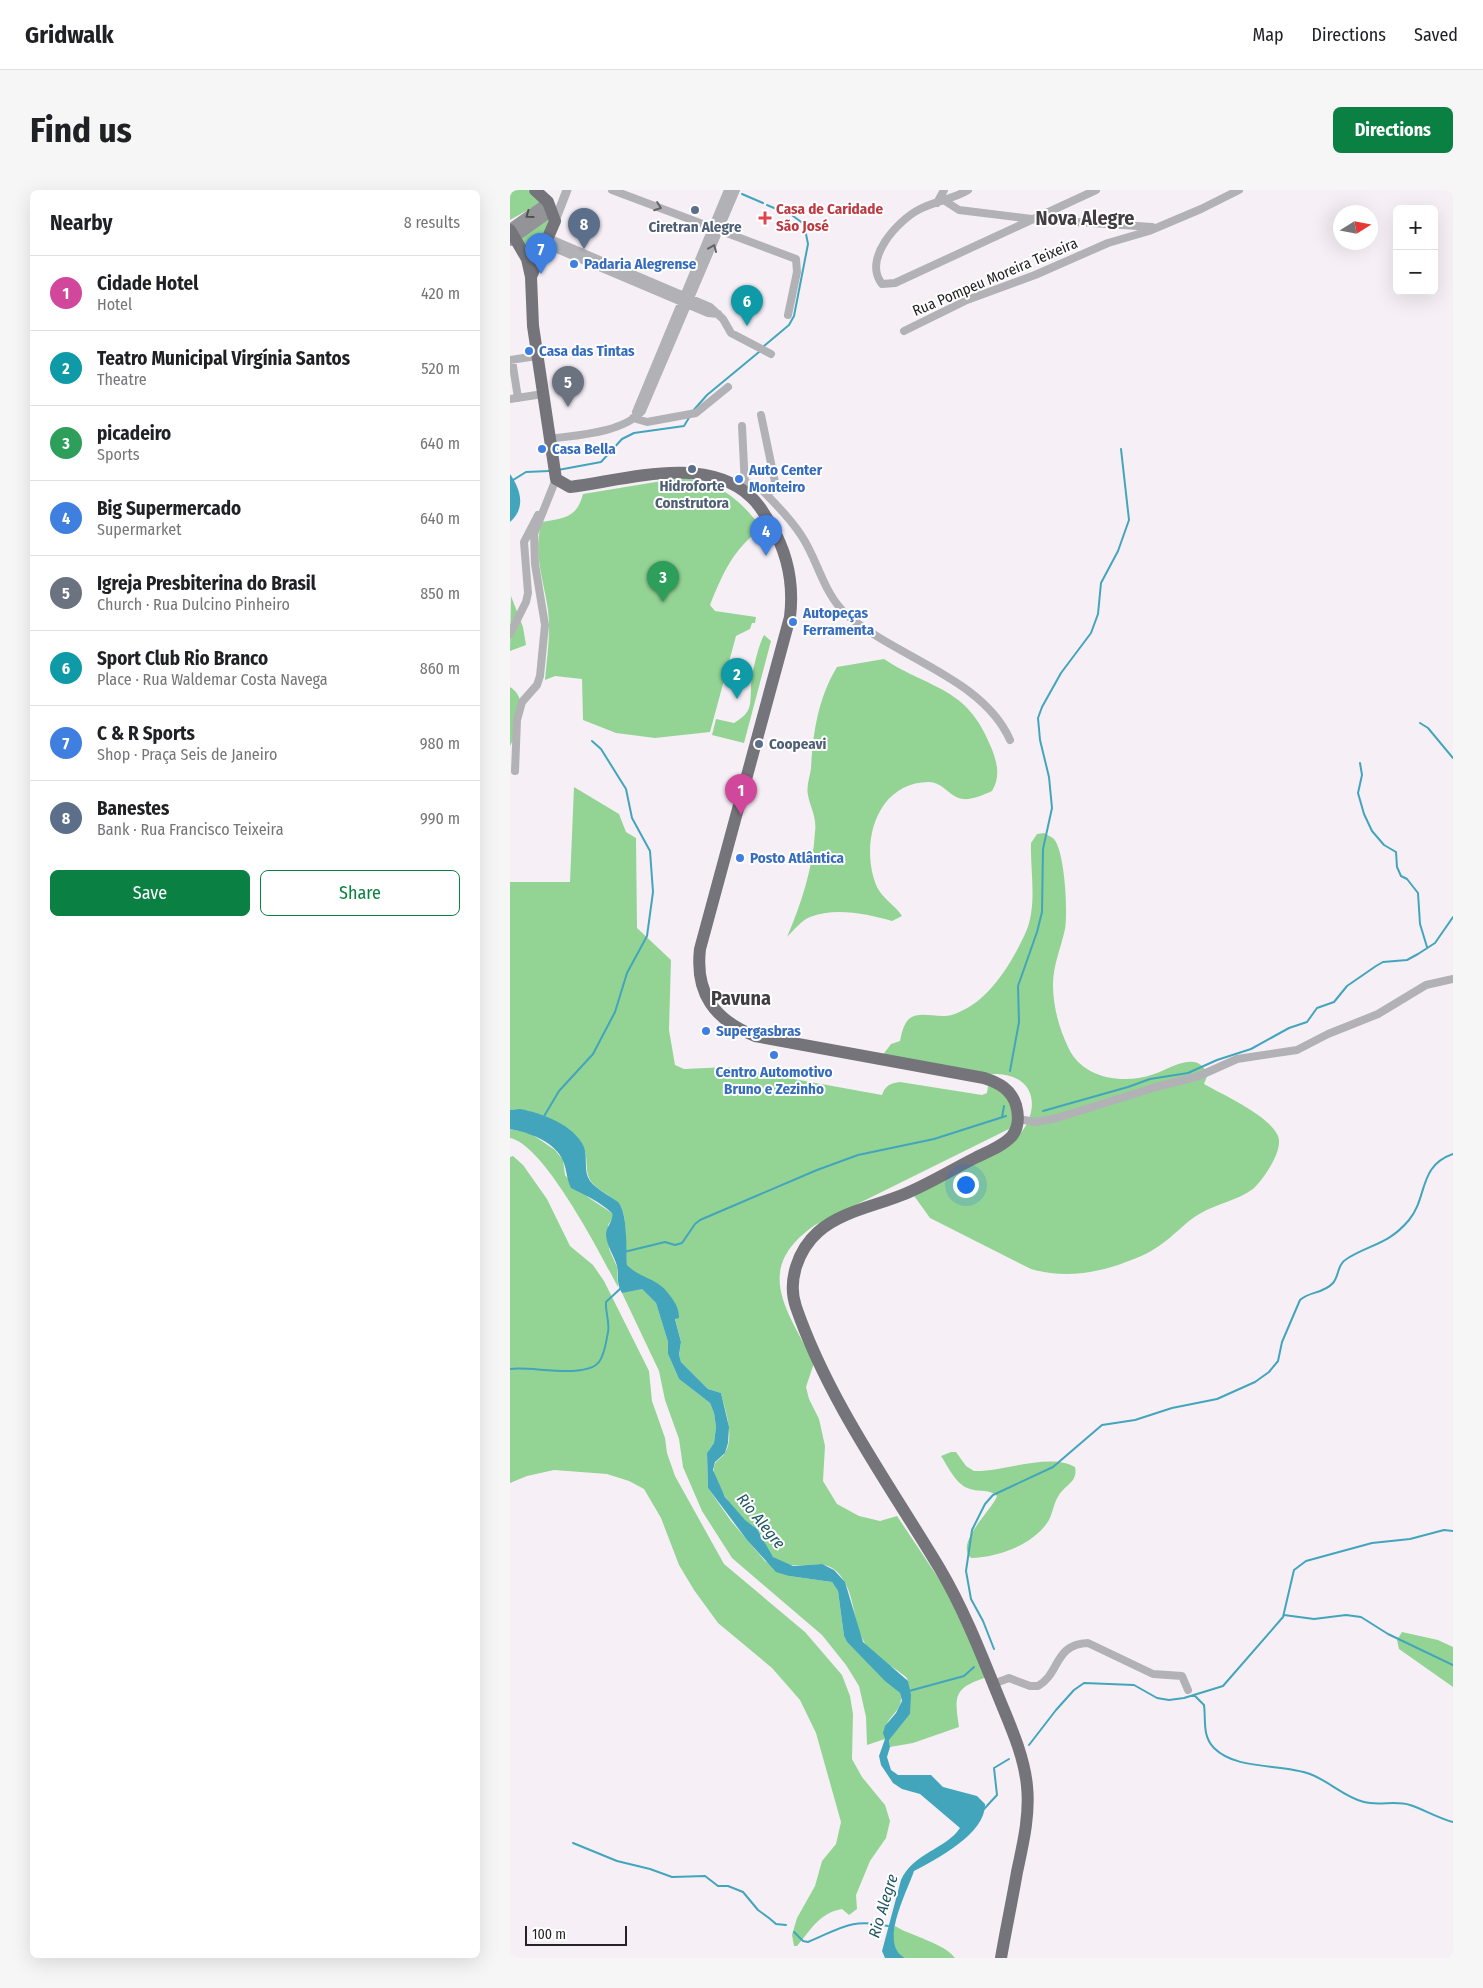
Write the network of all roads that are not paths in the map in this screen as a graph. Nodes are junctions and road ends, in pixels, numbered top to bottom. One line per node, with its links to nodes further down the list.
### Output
1 (535, 190): 12 (highway)
2 (567, 190): 10 (street)
3 (612, 190): 14 (street, one-way to 14)
4 (728, 190): 14 (street)
5 (736, 190): 14 (street)
6 (944, 190): 11 (street)
7 (968, 190): 11 (street)
8 (1096, 190): 13 (street)
9 (1239, 190): 15 (street, Rua Pompeu Moreira Teixeira)
10 (563, 200): 12 (street); 12 (street)
11 (941, 202): 13 (street); 13 (street)
12 (553, 211): 16 (main road); 17 (highway)
13 (1032, 219): 15 (street)
14 (717, 228): 19 (street); 20 (street)
15 (1155, 228): 21 (street, Rua Pompeu Moreira Teixeira)
16 (511, 234): 18 (highway)
17 (546, 241): 18 (highway); 19 (street)
18 (531, 277): 23 (highway)
19 (686, 300): 22 (street); 29 (street)
20 (788, 315)
21 (904, 331)
22 (764, 351)
23 (537, 356): 24 (street); 26 (highway)
24 (511, 360): 27 (street)
25 (728, 387): 29 (street)
26 (543, 394): 27 (street); 31 (highway)
27 (514, 398)
28 (762, 415): 34 (street)
29 (633, 418): 31 (street)
30 (742, 426): 33 (street)
31 (549, 439): 32 (highway)
32 (554, 472): 33 (highway); 35 (street)
33 (745, 487): 34 (street); 40 (highway)
34 (761, 489): 37 (street)
35 (547, 503): 36 (street); 38 (street)
36 (510, 634)
37 (1010, 740)
38 (515, 770)
39 (1453, 979): 40 (street)
40 (1018, 1119): 41 (highway)
41 (993, 1684): 42 (street); 43 (highway)
42 (1188, 1690)
43 (1001, 1958)

